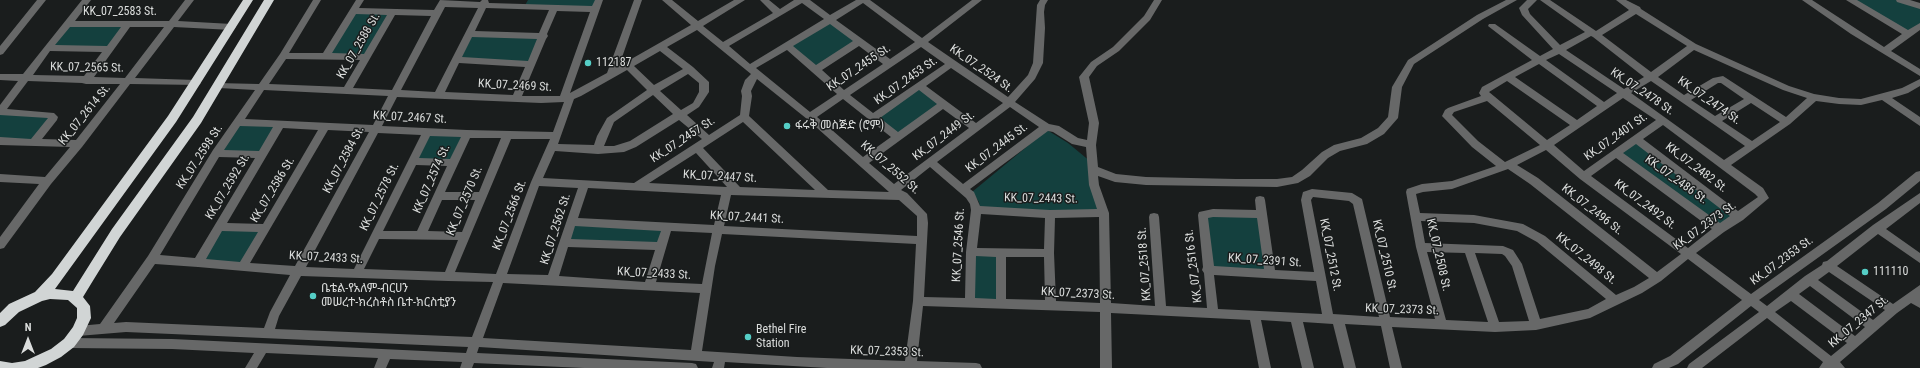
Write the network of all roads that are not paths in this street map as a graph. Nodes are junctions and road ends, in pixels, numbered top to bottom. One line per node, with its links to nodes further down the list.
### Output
1 (42, 0): 60 (street)
2 (87, 0): 39 (street)
3 (190, 0): 41 (street, KK_07_2614 St.)
4 (248, 0): 43 (highway)
5 (269, 0): 83 (highway)
6 (317, 0): 61 (street, KK_07_2598 St.)
7 (360, 0): 34 (street)
8 (600, 0): 32 (street, KK_07_2566 St.)
9 (638, 0): 74 (street)
10 (683, 0): 28 (street)
11 (741, 0): 42 (street)
12 (764, 0): 37 (street)
13 (801, 0): 37 (street)
14 (804, 0): 38 (street)
15 (863, 0): 38 (street); 51 (street, KK_07_2524 St.)
16 (978, 0): 51 (street, KK_07_2455 St.)
17 (1044, 0): 99 (street, KK_07_2449 St.)
18 (1158, 0): 128 (street)
19 (1513, 0): 143 (street)
20 (1533, 0): 58 (street, KK_07_2478 St.)
21 (1544, 0): 47 (street, KK_07_2474 St.)
22 (1620, 0): 33 (street)
23 (1806, 0): 59 (street)
24 (1850, 0): 48 (street)
25 (1900, 0): 30 (street)
26 (442, 2): 27 (street); 36 (street, KK_07_2584 St.)
27 (485, 3): 29 (street); 46 (street)
28 (670, 3): 42 (street, KK_07_2552 St.)
29 (526, 4): 31 (street)
30 (1920, 6)
31 (554, 8): 32 (street); 49 (street)
32 (595, 9): 96 (street, KK_07_2566 St.)
33 (1637, 9): 47 (street); 54 (street)
34 (354, 11): 35 (street); 62 (street)
35 (392, 13): 36 (street); 63 (street, KK_07_2588 St.)
36 (436, 13): 88 (street, KK_07_2584 St.)
37 (779, 13): 52 (street)
38 (831, 19): 50 (street); 53 (street)
39 (68, 24): 40 (street, KK_07_2583 St.); 56 (street)
40 (127, 24): 41 (street, KK_07_2583 St.); 57 (street)
41 (172, 24): 43 (street, KK_07_2583 St.); 80 (street, KK_07_2614 St.)
42 (698, 24): 52 (street, KK_07_2552 St.); 55 (street)
43 (232, 26): 82 (highway)
44 (1492, 26): 65 (street)
45 (1920, 26): 48 (street)
46 (469, 34): 49 (street); 64 (street)
47 (1594, 34): 58 (street); 77 (street, KK_07_2474 St.)
48 (1908, 34): 59 (street)
49 (544, 36): 66 (street)
50 (860, 41): 67 (street); 71 (street)
51 (922, 42): 67 (street, KK_07_2455 St.); 68 (street, KK_07_2524 St.)
52 (723, 46): 72 (street, KK_07_2552 St.)
53 (788, 46): 71 (street); 72 (street)
54 (1693, 46): 77 (street); 93 (street)
55 (662, 47): 69 (street); 70 (street)
56 (48, 48): 57 (street); 78 (street)
57 (109, 49): 79 (street)
58 (1560, 50): 65 (street); 91 (street, KK_07_2478 St.)
59 (1884, 50): 73 (street)
60 (0, 52)
61 (283, 56): 62 (street); 84 (street, KK_07_2598 St.)
62 (326, 56): 63 (street)
63 (367, 57): 86 (street, KK_07_2588 St.)
64 (456, 60): 66 (street); 89 (street)
65 (1539, 61): 76 (street); 101 (street)
66 (531, 64): 95 (street)
67 (890, 64): 90 (street, KK_07_2455 St.)
68 (951, 64): 85 (street, KK_07_2453 St.); 99 (street, KK_07_2524 St.)
69 (628, 66): 74 (street); 87 (street)
70 (690, 69): 87 (street); 103 (street)
71 (816, 70): 90 (street)
72 (754, 71): 104 (street); 105 (street, KK_07_2552 St.)
73 (1920, 73)
74 (611, 75): 96 (street)
75 (0, 77): 78 (street, KK_07_2565 St.)
76 (1508, 77): 92 (street); 113 (street)
77 (1651, 77): 91 (street); 97 (street, KK_07_2474 St.)
78 (24, 79): 79 (street, KK_07_2565 St.); 102 (street)
79 (86, 81): 80 (street, KK_07_2565 St.)
80 (128, 81): 82 (street, KK_07_2565 St.); 127 (street, KK_07_2614 St.)
81 (1920, 82): 94 (street)
82 (196, 83): 208 (highway)
83 (219, 85): 84 (street, KK_07_2469 St.); 210 (highway)
84 (261, 86): 86 (street, KK_07_2469 St.); 109 (street, KK_07_2598 St.)
85 (920, 86): 100 (street); 106 (street, KK_07_2453 St.)
86 (347, 90): 88 (street, KK_07_2469 St.)
87 (654, 90): 103 (street); 133 (street)
88 (394, 92): 89 (street, KK_07_2469 St.); 117 (street, KK_07_2584 St.)
89 (439, 94): 95 (street, KK_07_2469 St.)
90 (843, 94): 105 (street, KK_07_2455 St.); 106 (street)
91 (1622, 94): 101 (street); 107 (street, KK_07_2478 St.)
92 (1487, 97): 129 (street, KK_07_2492 St.); 142 (street, KK_07_2496 St.)
93 (1814, 97): 94 (street); 110 (street)
94 (1880, 98): 111 (street)
95 (516, 99): 96 (street, KK_07_2469 St.)
96 (567, 99): 121 (street, KK_07_2566 St.)
97 (1685, 99): 98 (street); 108 (street, KK_07_2474 St.)
98 (1751, 99): 108 (street); 110 (street)
99 (1009, 103): 115 (street, KK_07_2524 St.); 116 (street, KK_07_2449 St.)
100 (943, 104): 116 (street); 122 (street)
101 (1603, 106): 113 (street)
102 (0, 112): 126 (street)
103 (680, 115): 123 (street); 133 (street)
104 (744, 117): 123 (street, KK_07_2457 St.); 155 (street)
105 (810, 117): 138 (street, KK_07_2552 St.)
106 (874, 117): 122 (street)
107 (1663, 120): 124 (street, KK_07_2401 St.); 141 (street, KK_07_2478 St.)
108 (1715, 121): 131 (street, KK_07_2474 St.)
109 (238, 122): 112 (street, KK_07_2467 St.); 134 (street, KK_07_2598 St.)
110 (1787, 122): 131 (street)
111 (1920, 122)
112 (281, 123): 114 (street, KK_07_2467 St.); 136 (street, KK_07_2592 St.)
113 (1576, 124): 129 (street)
114 (326, 127): 117 (street, KK_07_2467 St.); 172 (street, KK_07_2586 St.)
115 (1046, 127): 128 (street, KK_07_2524 St.); 151 (street, KK_07_2445 St.)
116 (976, 128): 139 (street, KK_07_2449 St.)
117 (375, 130): 118 (street, KK_07_2467 St.); 195 (street, KK_07_2584 St.)
118 (427, 132): 119 (street, KK_07_2467 St.); 137 (street, KK_07_2578 St.)
119 (467, 134): 120 (street, KK_07_2467 St.); 140 (street, KK_07_2574 St.)
120 (507, 136): 121 (street, KK_07_2467 St.); 158 (street, KK_07_2570 St.)
121 (556, 136): 132 (street, KK_07_2566 St.)
122 (898, 137): 138 (street)
123 (708, 139): 130 (street, KK_07_2457 St.)
124 (1637, 140): 135 (street, KK_07_2401 St.); 168 (street, KK_07_2482 St.)
125 (0, 141): 126 (street)
126 (33, 142): 127 (street)
127 (79, 144): 147 (street, KK_07_2614 St.)
128 (1091, 145): 143 (street)
129 (1547, 145): 142 (street); 145 (street, KK_07_2492 St.)
130 (696, 146): 150 (street, KK_07_2457 St.); 153 (street)
131 (1752, 146): 141 (street)
132 (552, 147): 133 (street); 148 (street, KK_07_2566 St.)
133 (598, 150)
134 (216, 153): 136 (street); 189 (street, KK_07_2598 St.)
135 (1616, 153): 145 (street, KK_07_2401 St.); 174 (street, KK_07_2486 St.)
136 (262, 155): 170 (street, KK_07_2592 St.)
137 (412, 161): 140 (street); 176 (street, KK_07_2578 St.)
138 (863, 162): 154 (street, KK_07_2552 St.)
139 (930, 162): 151 (street, KK_07_2546 St.); 154 (street, KK_07_2449 St.)
140 (452, 163): 157 (street, KK_07_2574 St.)
141 (1724, 165): 159 (street, KK_07_2478 St.)
142 (1506, 166): 167 (street, KK_07_2508 St.); 201 (street, KK_07_2496 St.)
143 (1092, 169): 163 (street)
144 (1920, 174): 212 (street, KK_07_2353 St.)
145 (1584, 176): 188 (street, KK_07_2492 St.)
146 (1, 180): 147 (street)
147 (48, 181): 181 (street, KK_07_2614 St.)
148 (536, 182): 149 (street, KK_07_2447 St.); 200 (street, KK_07_2566 St.)
149 (584, 186): 150 (street, KK_07_2447 St.); 169 (street, KK_07_2562 St.)
150 (637, 186): 152 (street, KK_07_2447 St.)
151 (963, 189): 162 (street, KK_07_2546 St.)
152 (727, 191): 153 (street, KK_07_2447 St.); 175 (street)
153 (738, 192): 155 (street, KK_07_2447 St.)
154 (898, 192): 155 (street, KK_07_2447 St.); 179 (street, KK_07_2552 St.)
155 (826, 195)
156 (1307, 195): 198 (street, KK_07_2512 St.); 227 (street, KK_07_2510 St.)
157 (438, 196): 158 (street); 177 (street, KK_07_2574 St.)
158 (481, 196): 178 (street, KK_07_2570 St.)
159 (1764, 198): 168 (street, KK_07_2373 St.)
160 (1260, 200): 165 (street)
161 (1919, 200): 173 (street)
162 (976, 210): 164 (street, KK_07_2443 St.); 185 (street, KK_07_2546 St.)
163 (1104, 213): 164 (street, KK_07_2443 St.); 218 (street)
164 (1050, 214): 187 (street)
165 (1262, 214): 194 (street, KK_07_2516 St.); 197 (street)
166 (1154, 216): 219 (street, KK_07_2518 St.)
167 (1416, 217): 183 (street, KK_07_2508 St.); 211 (street, KK_07_2498 St.)
168 (1739, 217): 174 (street, KK_07_2373 St.)
169 (572, 222): 171 (street, KK_07_2441 St.); 180 (street, KK_07_2562 St.)
170 (220, 227): 172 (street); 191 (street, KK_07_2592 St.)
171 (667, 227): 175 (street, KK_07_2441 St.); 182 (street)
172 (266, 228): 193 (street, KK_07_2586 St.)
173 (1877, 228): 190 (street); 192 (street)
174 (1720, 229): 188 (street, KK_07_2373 St.)
175 (717, 230): 179 (street, KK_07_2441 St.); 205 (street)
176 (376, 234): 177 (street); 196 (street, KK_07_2578 St.)
177 (421, 235): 178 (street)
178 (465, 236): 199 (street, KK_07_2570 St.)
179 (922, 240): 213 (street, KK_07_2552 St.)
180 (565, 243): 182 (street); 202 (street, KK_07_2562 St.)
181 (0, 245)
182 (662, 246): 204 (street)
183 (1421, 247): 184 (street); 228 (street, KK_07_2508 St.)
184 (1469, 250): 229 (street); 230 (street)
185 (971, 252): 186 (street); 214 (street, KK_07_2546 St.)
186 (1001, 252): 187 (street); 215 (street)
187 (1049, 253): 217 (street)
188 (1689, 254): 201 (street, KK_07_2373 St.); 212 (street, KK_07_2492 St.)
189 (152, 259): 191 (street, KK_07_2433 St.); 232 (street, KK_07_2598 St.)
190 (1920, 259)
191 (198, 263): 193 (street, KK_07_2433 St.)
192 (1827, 265): 203 (street); 220 (street)
193 (243, 266): 195 (street, KK_07_2433 St.)
194 (1207, 270): 197 (street, KK_07_2391 St.); 222 (street, KK_07_2516 St.)
195 (298, 271): 196 (street, KK_07_2433 St.); 234 (street, KK_07_2584 St.)
196 (357, 273): 199 (street, KK_07_2433 St.)
197 (1270, 274): 198 (street, KK_07_2391 St.)
198 (1321, 277): 226 (street, KK_07_2512 St.)
199 (448, 278): 200 (street, KK_07_2433 St.)
200 (500, 278): 202 (street, KK_07_2433 St.); 235 (street, KK_07_2566 St.)
201 (1657, 278): 211 (street, KK_07_2373 St.)
202 (552, 280): 204 (street, KK_07_2433 St.)
203 (1809, 280): 207 (street); 231 (street)
204 (649, 286): 205 (street, KK_07_2433 St.)
205 (707, 289): 240 (street)
206 (1920, 290): 209 (street, KK_07_2347 St.)
207 (1790, 294): 221 (street); 237 (street)
208 (40, 296): 210 (highway); 225 (highway)
209 (1910, 297): 216 (street); 220 (street, KK_07_2347 St.)
210 (76, 298): 233 (highway)
211 (1615, 300): 229 (street, KK_07_2373 St.)
212 (1750, 300): 221 (street, KK_07_2492 St.); 258 (street, KK_07_2353 St.)
213 (918, 301): 214 (street, KK_07_2373 St.); 245 (street, KK_07_2552 St.)
214 (970, 301): 215 (street, KK_07_2373 St.)
215 (1001, 303): 217 (street, KK_07_2373 St.)
216 (1920, 303)
217 (1051, 305): 218 (street, KK_07_2373 St.)
218 (1104, 309): 219 (street, KK_07_2373 St.); 253 (street)
219 (1162, 310): 222 (street, KK_07_2373 St.)
220 (1893, 310): 231 (street, KK_07_2347 St.)
221 (1767, 312): 243 (street, KK_07_2492 St.); 259 (street)
222 (1213, 314): 223 (street, KK_07_2373 St.)
223 (1255, 316): 224 (street, KK_07_2373 St.); 254 (street)
224 (1296, 318): 226 (street, KK_07_2373 St.); 255 (street)
225 (0, 319)
226 (1334, 320): 227 (street, KK_07_2373 St.); 256 (street, KK_07_2512 St.)
227 (1386, 323): 228 (street, KK_07_2373 St.); 257 (street, KK_07_2510 St.)
228 (1442, 325): 230 (street, KK_07_2373 St.)
229 (1536, 325): 230 (street, KK_07_2373 St.)
230 (1495, 327)
231 (1874, 327): 237 (street, KK_07_2347 St.)
232 (104, 328): 233 (street, KK_07_2353 St.); 234 (street, KK_07_2353 St.)
233 (78, 331): 236 (highway)
234 (268, 334): 235 (street, KK_07_2353 St.)
235 (476, 342): 240 (street, KK_07_2353 St.); 242 (street, KK_07_2566 St.)
236 (69, 343): 238 (street); 247 (highway)
237 (1856, 343): 243 (street, KK_07_2347 St.)
238 (263, 348): 239 (street); 248 (street)
239 (386, 354): 242 (street); 249 (street)
240 (696, 355): 241 (street, KK_07_2353 St.)
241 (721, 356): 245 (street, KK_07_2353 St.); 251 (street)
242 (468, 363): 250 (street)
243 (1832, 366)
244 (0, 367): 246 (highway)
245 (910, 367): 252 (street, KK_07_2353 St.)
246 (9, 368)
247 (21, 368)
248 (251, 368)
249 (380, 368)
250 (692, 368)
251 (718, 368)
252 (976, 368)
253 (1106, 368)
254 (1265, 368)
255 (1308, 368)
256 (1350, 368)
257 (1396, 368)
258 (1658, 368)
259 (1693, 368)

